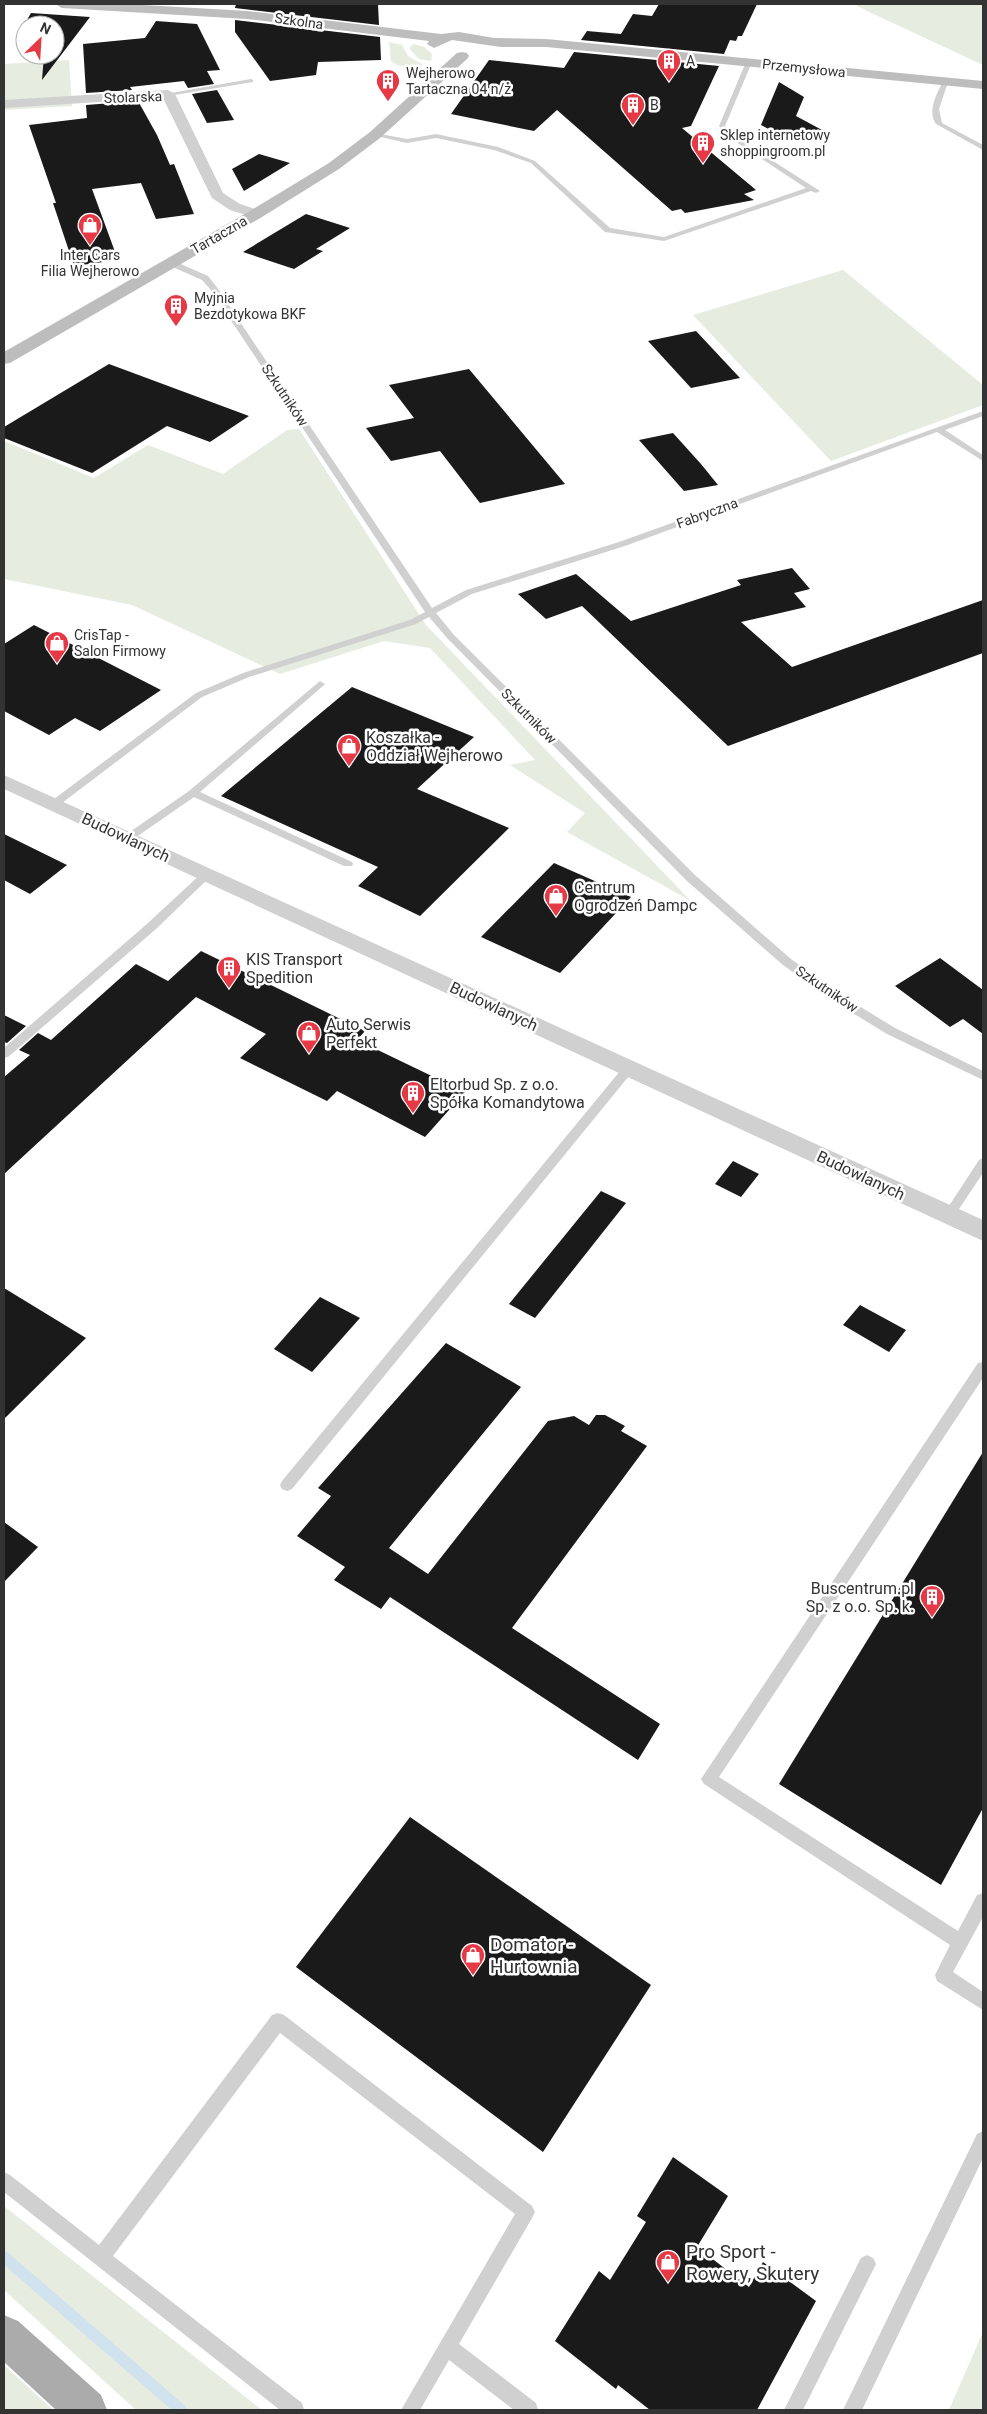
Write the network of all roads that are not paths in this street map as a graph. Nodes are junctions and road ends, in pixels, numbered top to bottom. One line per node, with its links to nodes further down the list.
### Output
1 (62, 4): 2 (street, Szkolna)
2 (440, 45): 3 (street); 4 (street); 9 (street, Tartaczna)
3 (484, 45): 4 (street); 5 (street, Przemysłowa)
4 (462, 56): 9 (street, Tartaczna)
5 (749, 62): 7 (street, Przemysłowa); 14 (lane)
6 (251, 81): 10 (lane)
7 (945, 82): 8 (street, Przemysłowa); 13 (lane)
8 (983, 85)
9 (421, 90): 12 (street, Tartaczna)
10 (168, 94): 11 (street, Stolarska); 16 (street, Stolarska)
11 (4, 104)
12 (375, 135): 14 (lane); 16 (street, Tartaczna)
13 (983, 148)
14 (812, 188): 15 (lane)
15 (820, 193)
16 (256, 214): 17 (street, Tartaczna)
17 (170, 263): 18 (street, Tartaczna); 22 (lane, Szkutników)
18 (4, 359)
19 (983, 413): 20 (lane, Fabryczna)
20 (938, 429): 21 (lane); 22 (lane, Fabryczna)
21 (983, 459)
22 (431, 613): 26 (lane, Fabryczna); 32 (lane, Szkutników)
23 (320, 684): 25 (lane)
24 (4, 781): 26 (street, Budowlanych)
25 (193, 793): 27 (lane); 28 (lane)
26 (54, 804): 27 (street, Budowlanych)
27 (128, 838): 29 (street, Budowlanych)
28 (348, 864)
29 (206, 874): 30 (lane); 31 (street, Budowlanych)
30 (4, 1054)
31 (629, 1068): 34 (street, Budowlanych); 37 (lane)
32 (983, 1076)
33 (983, 1163): 34 (lane)
34 (949, 1215): 35 (street, Budowlanych)
35 (983, 1231)
36 (983, 1367): 39 (lane)
37 (287, 1485)
38 (983, 1901): 39 (lane)
39 (961, 1942): 40 (lane)
40 (983, 2002)
41 (983, 2140): 52 (lane)
42 (4, 2181): 43 (lane)
43 (101, 2257): 46 (lane); 48 (lane)
44 (867, 2264): 51 (lane)
45 (4, 2335): 47 (main road)
46 (447, 2347): 49 (lane); 50 (lane)
47 (86, 2410)
48 (295, 2410)
49 (410, 2410)
50 (529, 2410)
51 (793, 2410)
52 (852, 2410)

